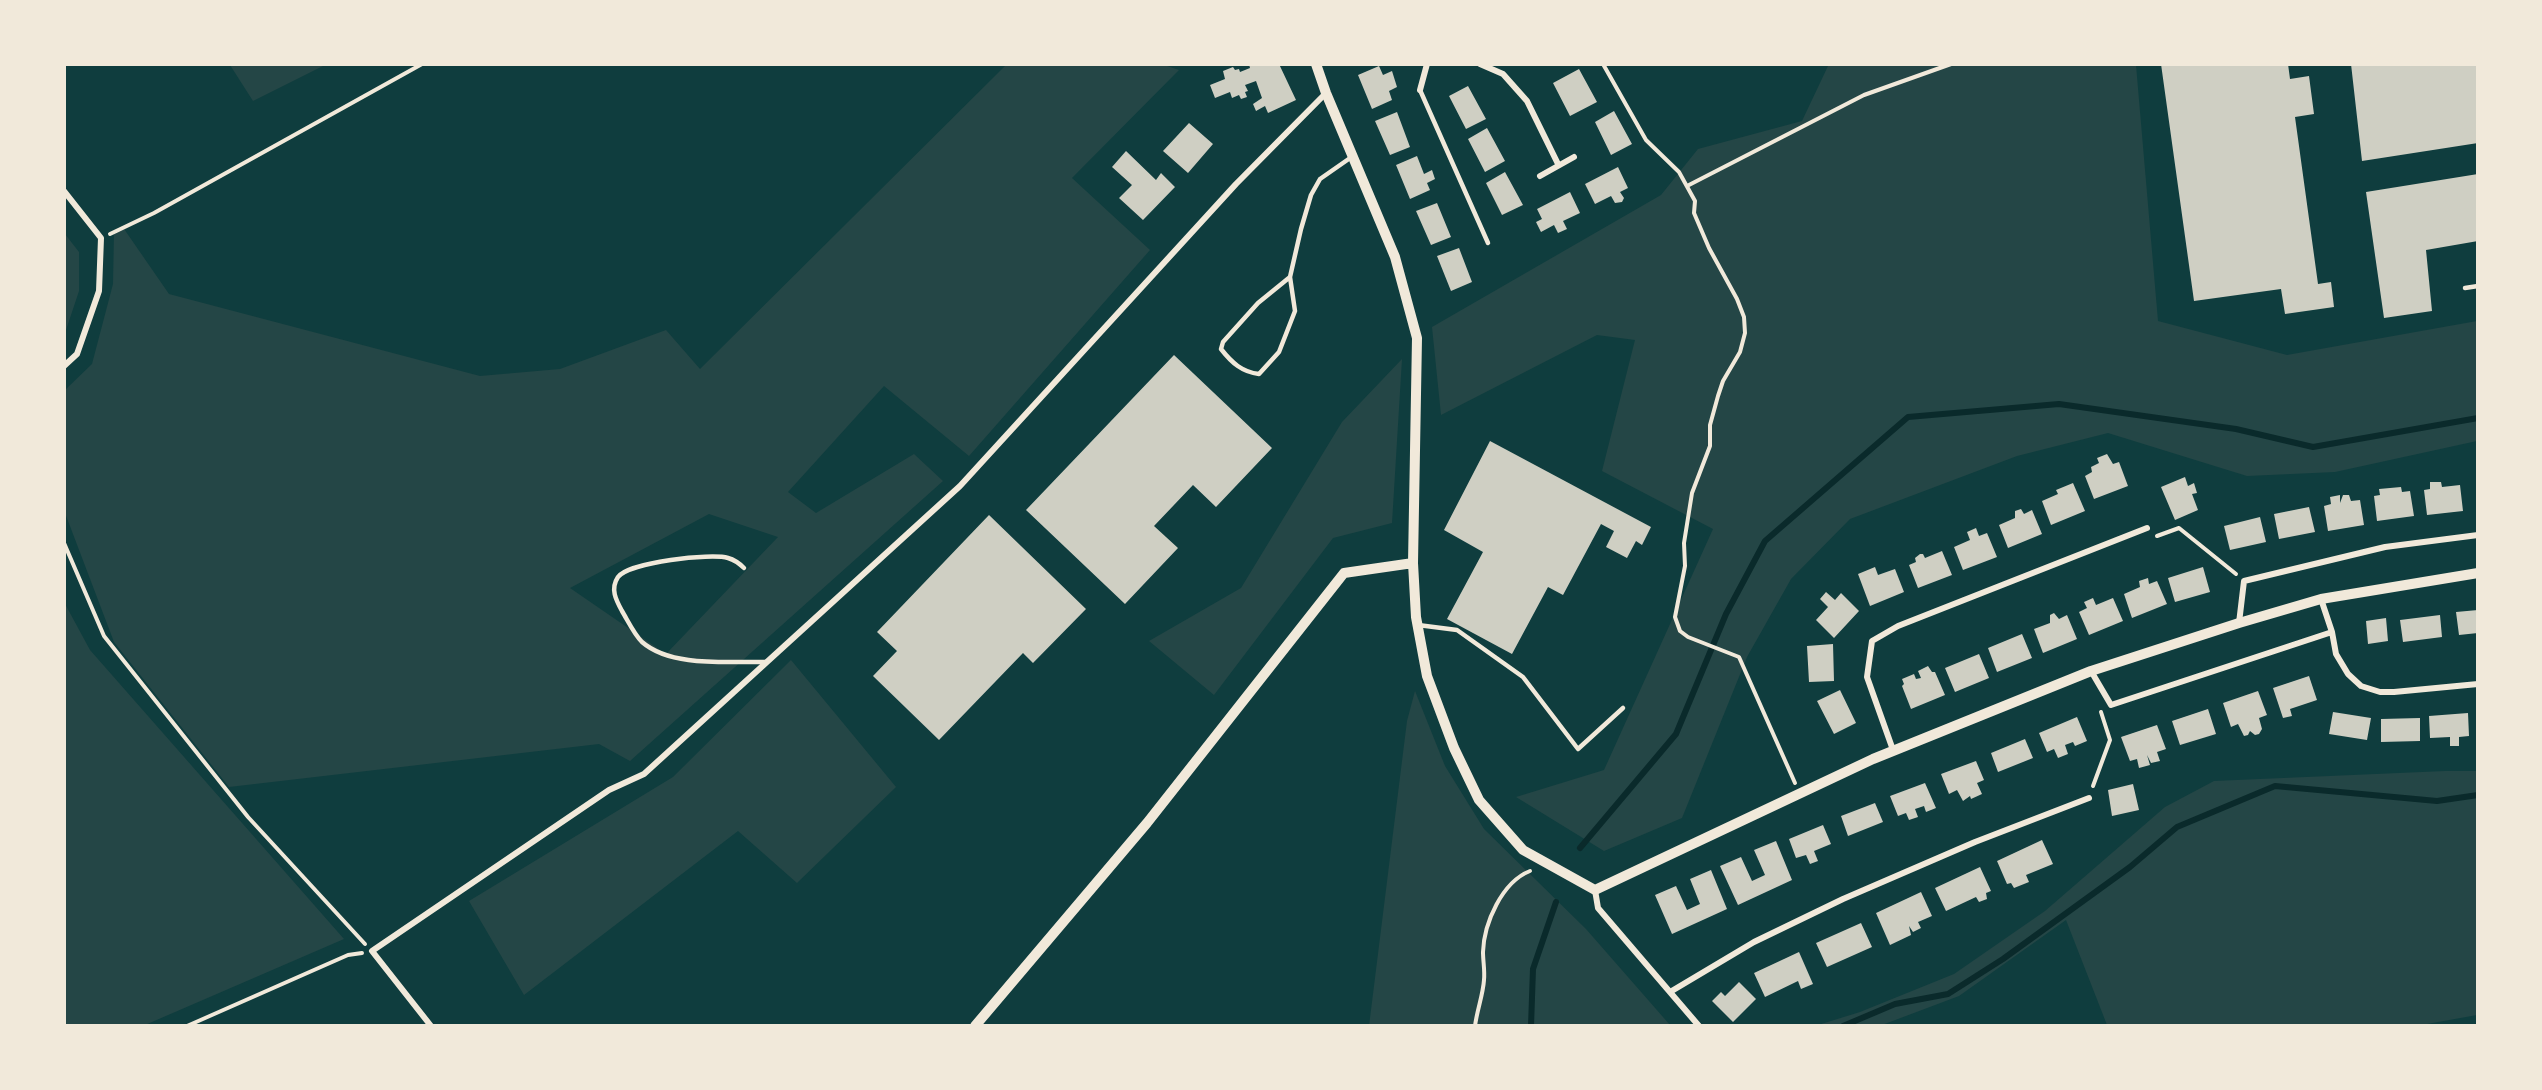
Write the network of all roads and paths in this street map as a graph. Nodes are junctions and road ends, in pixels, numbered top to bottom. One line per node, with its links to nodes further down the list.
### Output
1 (422, 64): 15 (path)
2 (1317, 64): 8 (street)
3 (1427, 64): 7 (street)
4 (1480, 64): 11 (street)
5 (1603, 64): 13 (path)
6 (1951, 64): 13 (path)
7 (1420, 90): 16 (lane)
8 (1326, 93): 9 (street); 32 (street)
9 (1353, 156): 17 (lane); 24 (street)
10 (1574, 157): 11 (street)
11 (1558, 164): 12 (street)
12 (1540, 176)
13 (1687, 186): 38 (path)
14 (64, 191): 15 (street)
15 (101, 238): 20 (street)
16 (1488, 243)
17 (1290, 277): 17 (lane)
18 (2478, 286): 19 (lane)
19 (2465, 288)
20 (64, 366)
21 (2147, 528): 27 (path); 37 (street)
22 (2478, 535): 27 (street)
23 (64, 543): 42 (path)
24 (1413, 563): 30 (street); 46 (street)
25 (744, 567): 32 (lane)
26 (2478, 573): 28 (street)
27 (2244, 580): 29 (street)
28 (2321, 598): 29 (street); 31 (street)
29 (2238, 623): 33 (street)
30 (1418, 626): 36 (lane); 40 (street)
31 (2332, 632): 34 (street); 35 (street)
32 (766, 662): 42 (street)
33 (2091, 671): 35 (street); 37 (street)
34 (2478, 684)
35 (2111, 705): 39 (path)
36 (1623, 708)
37 (1893, 750): 38 (street)
38 (1800, 794): 41 (street)
39 (2088, 798): 43 (street)
40 (1547, 863): 41 (street); 47 (path)
41 (1595, 890): 43 (street)
42 (372, 951): 44 (path); 45 (street)
43 (1670, 992): 48 (street)
44 (187, 1026)
45 (431, 1026)
46 (975, 1026)
47 (1475, 1026)
48 (1699, 1026)

